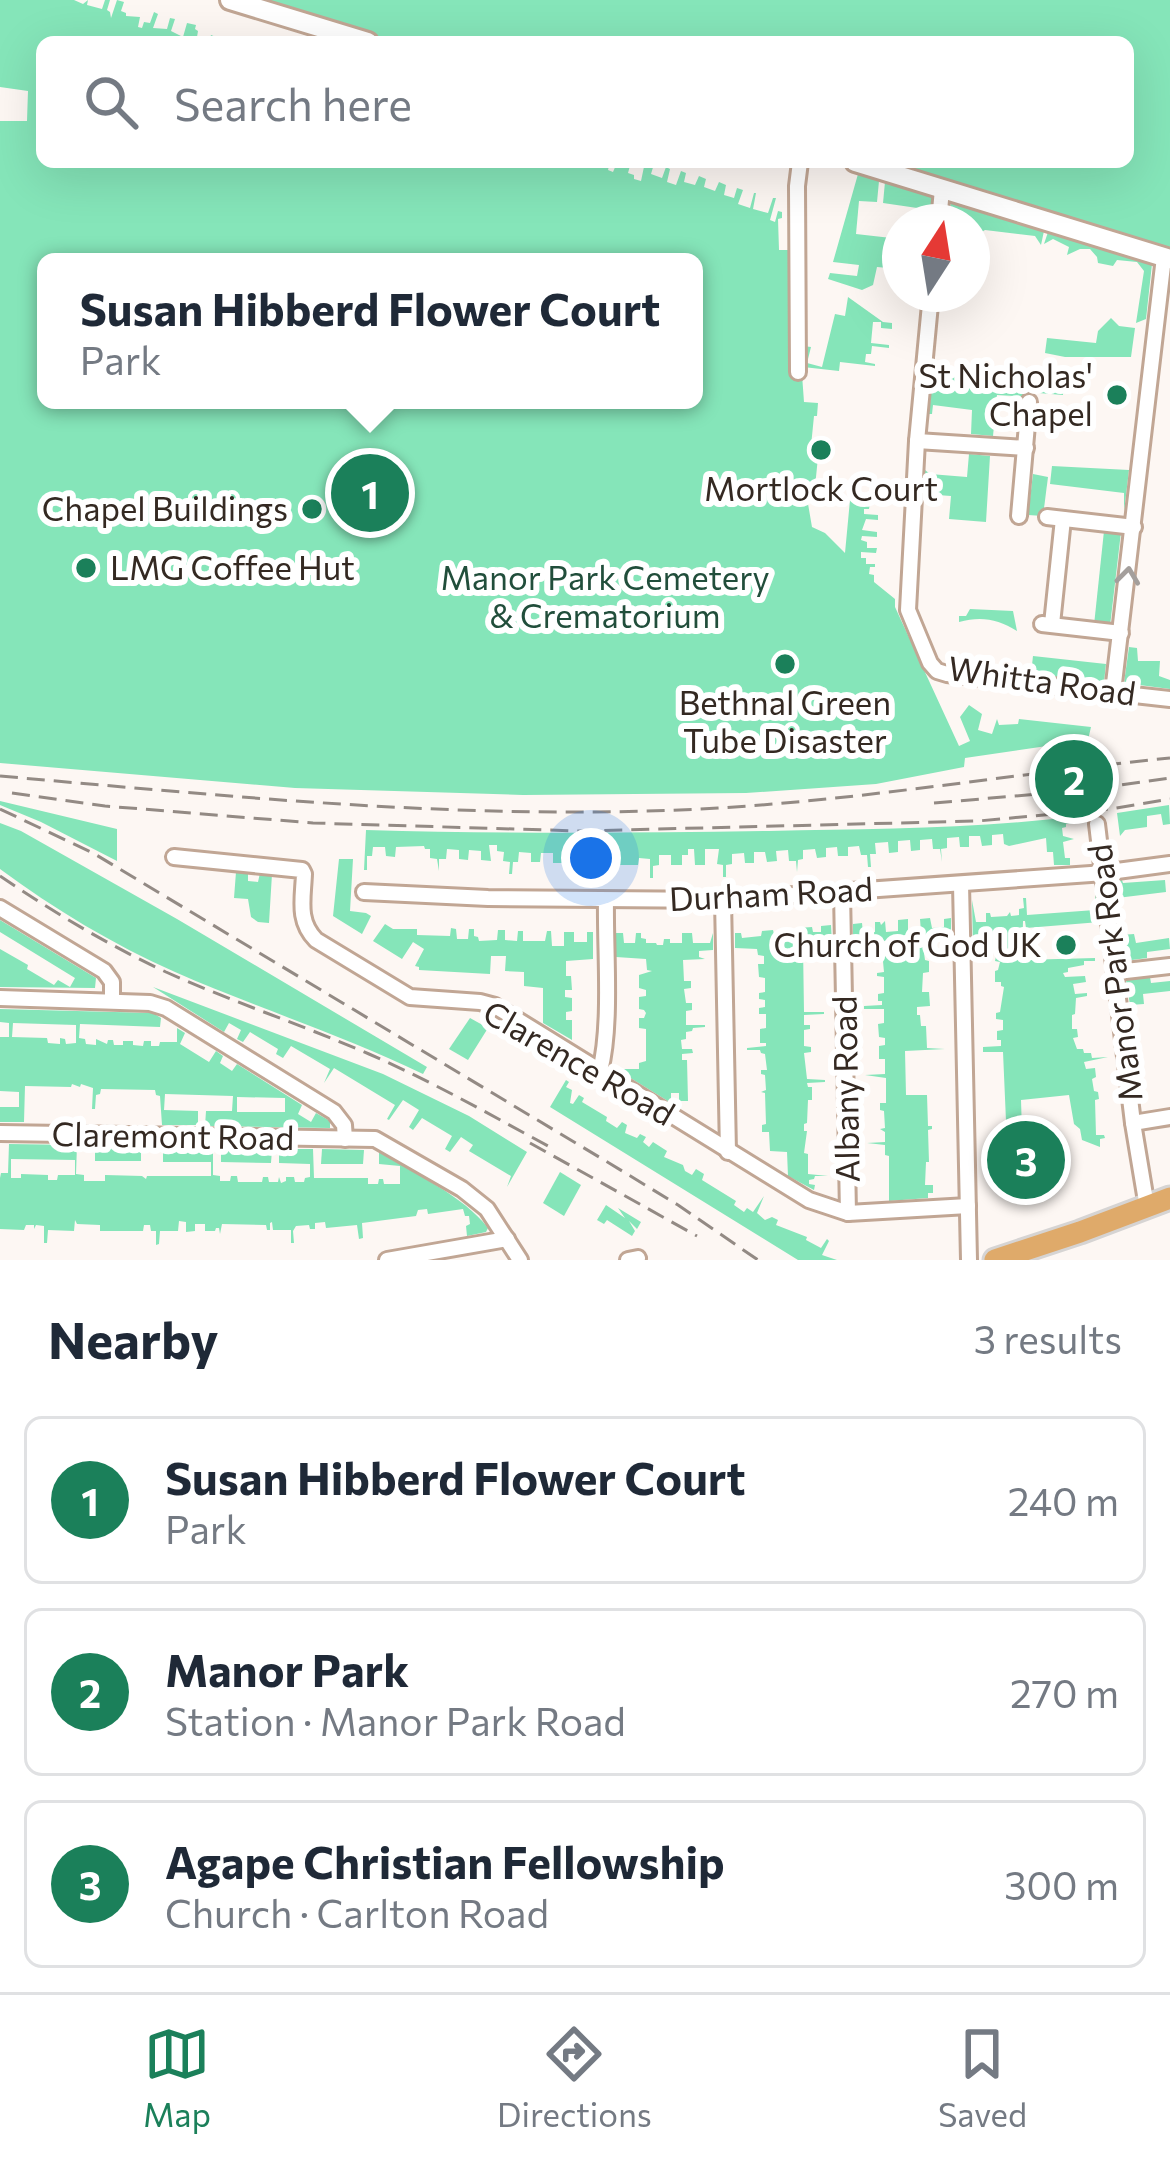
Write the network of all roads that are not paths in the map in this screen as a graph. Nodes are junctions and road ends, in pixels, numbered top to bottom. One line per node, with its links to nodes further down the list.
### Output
1 (230, 0): 2 (street)
2 (348, 36)
3 (799, 168): 9 (street)
4 (875, 168): 5 (street)
5 (943, 189): 6 (street); 7 (street)
6 (941, 204)
7 (1167, 258): 14 (street)
8 (929, 312): 11 (street, Whitta Road)
9 (798, 372)
10 (1029, 402): 12 (street)
11 (917, 441): 12 (street); 16 (street, Whitta Road)
12 (1026, 448): 13 (street)
13 (1019, 516)
14 (1134, 527): 15 (street, one-way to 14); 15 (street)
15 (1121, 633): 16 (street)
16 (1113, 692): 17 (street, Whitta Road)
17 (1170, 699)
18 (1097, 824): 21 (street, Manor Park Road)
19 (174, 857): 32 (street, Clarence Road)
20 (1170, 864): 21 (street, Manor Park Road)
21 (1111, 872): 22 (street, Durham Road); 29 (street, Manor Park Road)
22 (961, 884): 24 (street, Durham Road); 39 (street)
23 (364, 892): 25 (street, Durham Road)
24 (842, 892): 26 (street, Durham Road); 41 (street, Albany Road)
25 (605, 900): 26 (street, Durham Road); 32 (street)
26 (723, 900): 37 (street)
27 (0, 908): 31 (street)
28 (1170, 966): 29 (street)
29 (1117, 972): 34 (street, Manor Park Road)
30 (0, 998): 31 (street)
31 (112, 1001): 36 (street)
32 (600, 1071): 37 (street, Clarence Road)
33 (1170, 1117): 34 (street, Manor Park Road)
34 (1132, 1123): 40 (street, Manor Park Road)
35 (0, 1133): 36 (street, Claremont Road)
36 (346, 1139): 42 (street, Claremont Road)
37 (728, 1152): 41 (street, Clarence Road)
38 (1170, 1198): 40 (main road)
39 (968, 1206): 41 (street, Clarence Road); 45 (street)
40 (1147, 1207): 46 (main road)
41 (848, 1213)
42 (507, 1238): 43 (street); 44 (street, Claremont Road)
43 (387, 1260)
44 (520, 1260)
45 (969, 1260)
46 (995, 1260)

